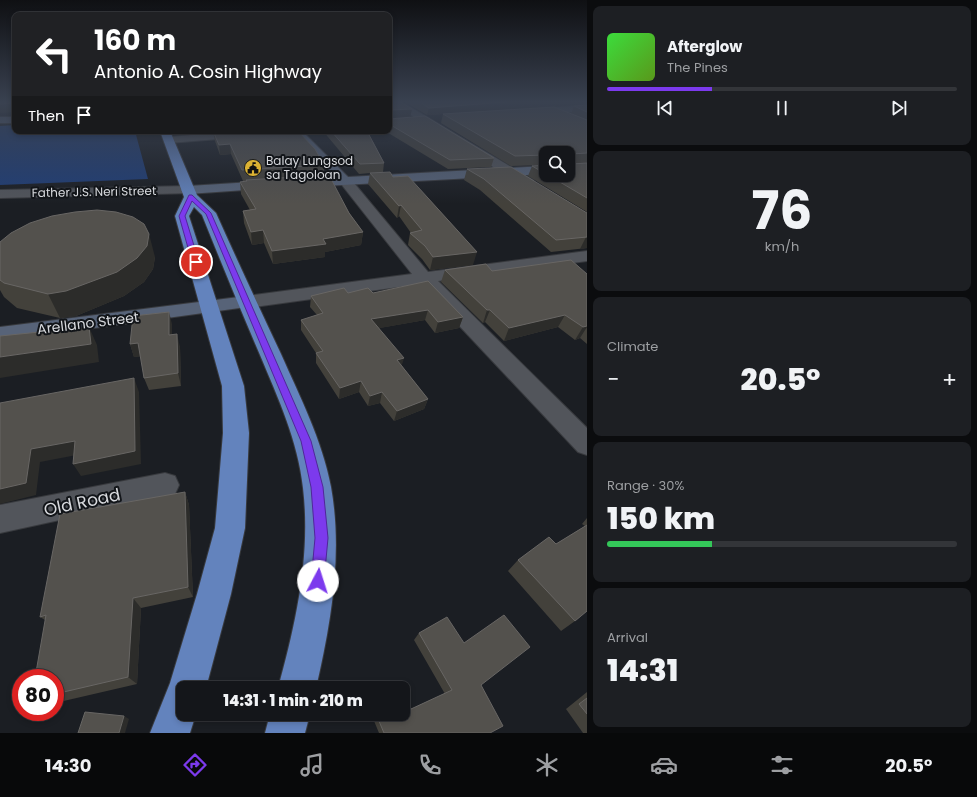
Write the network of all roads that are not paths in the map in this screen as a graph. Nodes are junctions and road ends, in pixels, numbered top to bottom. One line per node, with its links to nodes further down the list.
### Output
1 (185, 135): 4 (street)
2 (300, 135): 7 (street)
3 (450, 135): 6 (street)
4 (167, 136): 10 (highway)
5 (539, 171): 6 (street)
6 (512, 173): 7 (street); 8 (street)
7 (344, 180): 10 (street); 12 (street)
8 (537, 188)
9 (0, 194): 10 (street, Father J.S. Neri Street)
10 (189, 194): 13 (highway); 14 (highway)
11 (587, 256): 12 (street)
12 (424, 278): 13 (street); 16 (street)
13 (247, 302): 14 (street, Arellano Street); 20 (highway)
14 (209, 307): 15 (street, Arellano Street); 19 (highway)
15 (0, 334)
16 (587, 444)
17 (165, 484): 18 (street, Old Road)
18 (0, 519)
19 (188, 681)
20 (299, 681)
21 (176, 716): 23 (highway)
22 (288, 721): 24 (highway)
23 (170, 733)
24 (284, 733)

